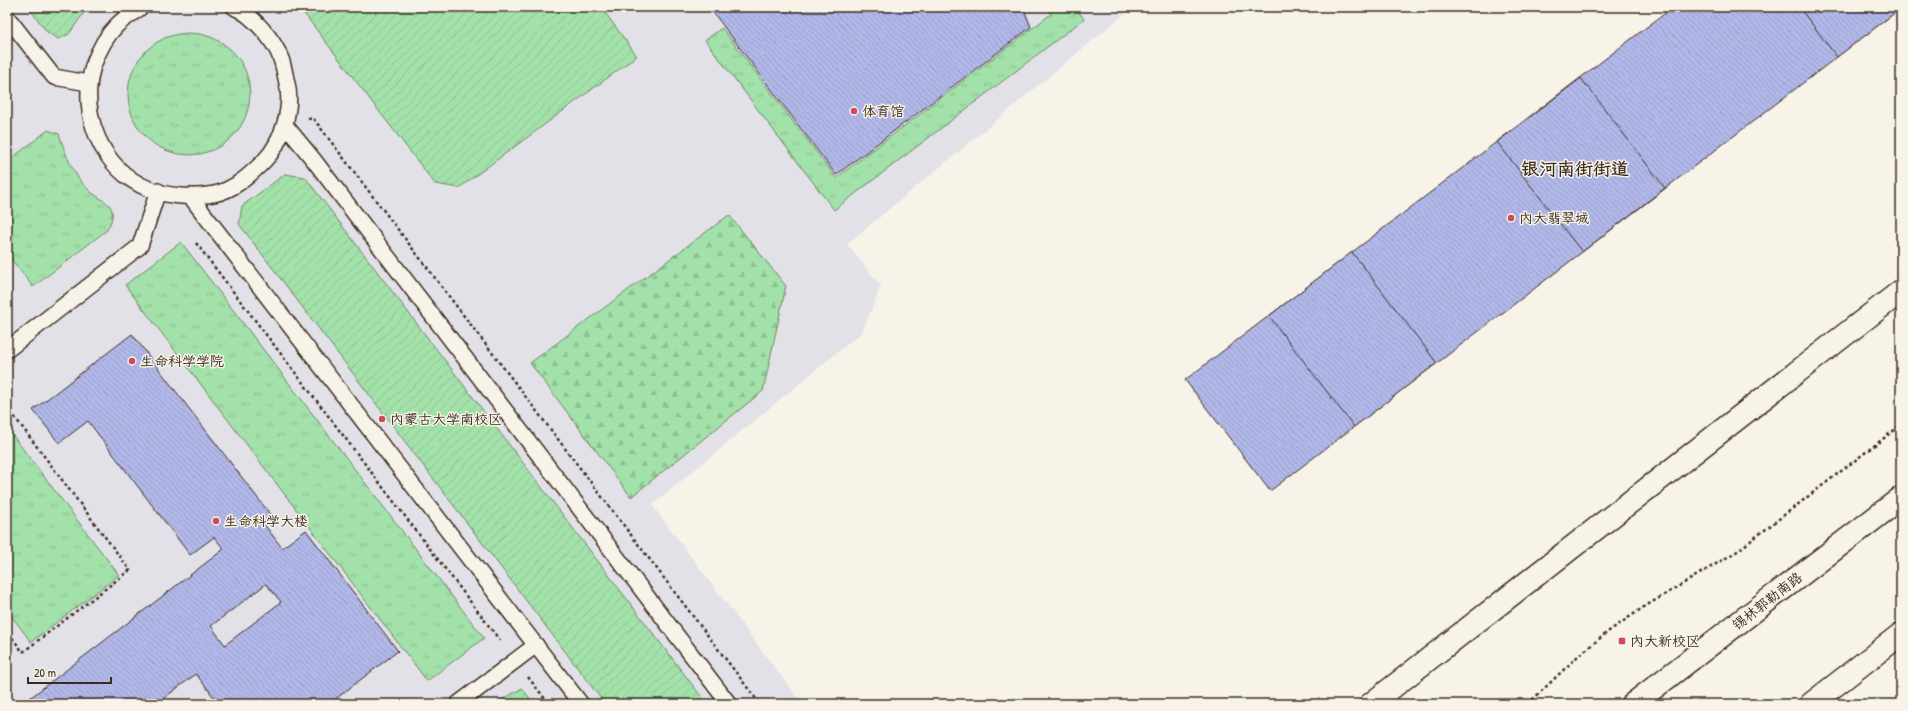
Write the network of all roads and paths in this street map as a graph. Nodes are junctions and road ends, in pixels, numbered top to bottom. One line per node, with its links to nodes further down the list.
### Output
1 (141, 7): 4 (lane)
2 (234, 7): 5 (lane)
3 (7, 17): 4 (lane)
4 (88, 83): 6 (lane)
5 (285, 125): 7 (lane); 18 (lane)
6 (158, 191): 7 (lane); 9 (lane)
7 (190, 196): 15 (lane)
8 (1901, 291): 19 (main road)
9 (7, 350)
10 (7, 408): 13 (path)
11 (1901, 425): 20 (path)
12 (1901, 498): 21 (main road, 锡林郭勒南路)
13 (7, 631)
14 (1901, 634): 22 (main road)
15 (536, 645): 16 (lane); 17 (lane)
16 (458, 704)
17 (581, 704)
18 (729, 704)
19 (1371, 704)
20 (1528, 704)
21 (1633, 704)
22 (1811, 704)

